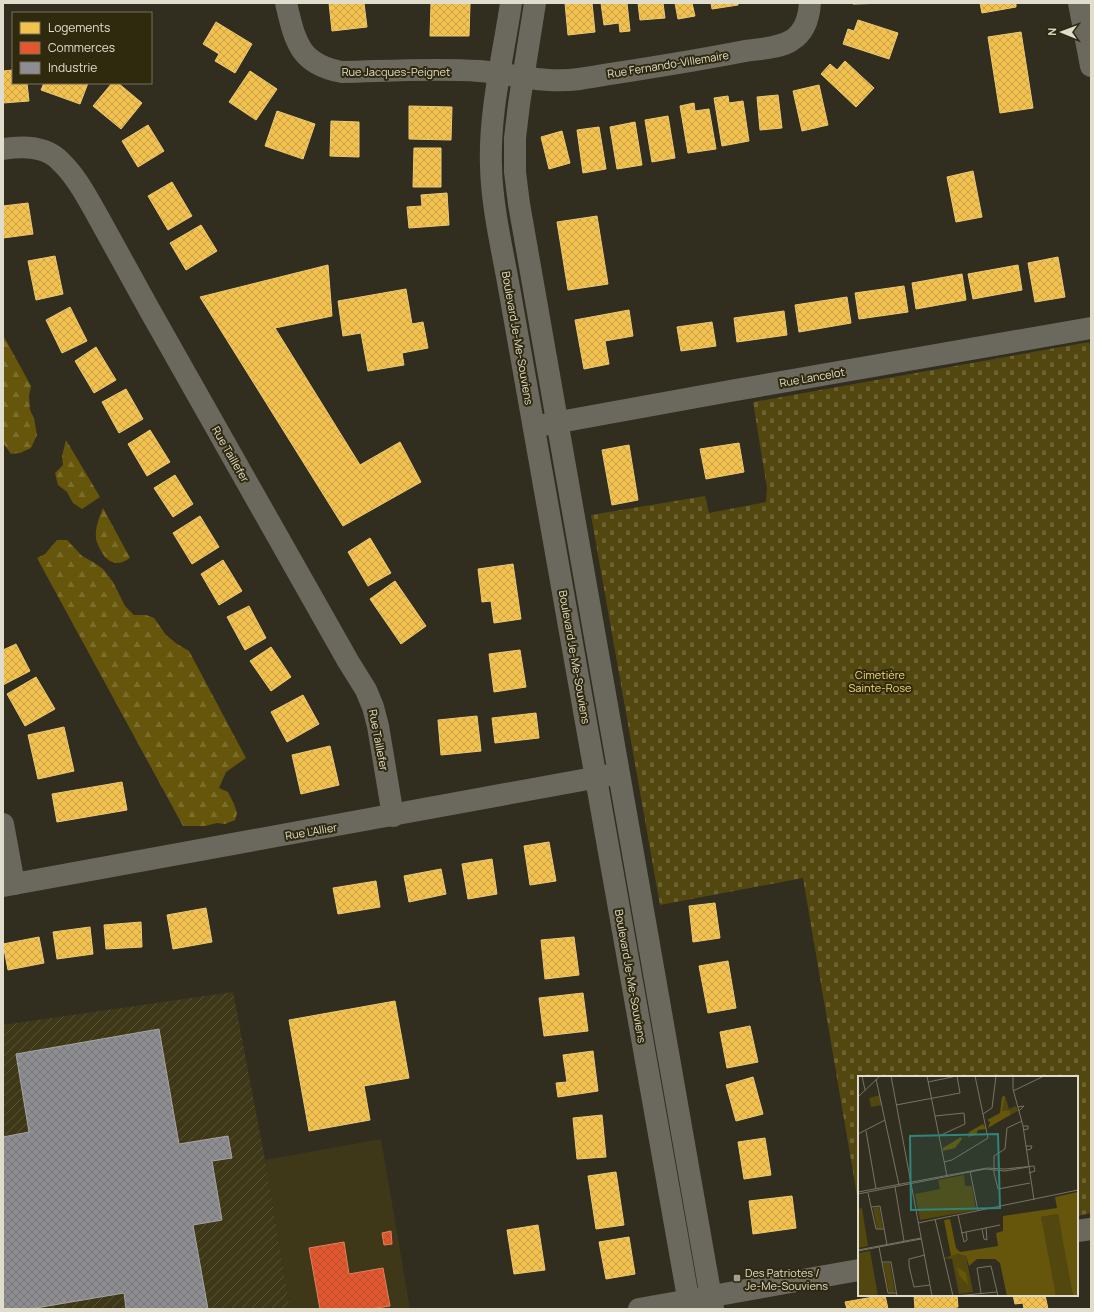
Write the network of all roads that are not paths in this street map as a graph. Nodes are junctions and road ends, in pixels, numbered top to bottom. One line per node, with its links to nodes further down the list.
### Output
1 (286, 3): 7 (street, Rue Jacques-Peignet)
2 (511, 3): 7 (street, Boulevard Je-Me-Souviens)
3 (535, 3): 8 (street, Boulevard Je-Me-Souviens)
4 (810, 3): 8 (street, Rue Fernando-Villemaire)
5 (1079, 3): 6 (street)
6 (1091, 66)
7 (500, 73): 8 (street, Rue Fernando-Villemaire); 12 (street, Boulevard Je-Me-Souviens)
8 (523, 77): 11 (street, Boulevard Je-Me-Souviens)
9 (3, 149): 15 (street, Rue Taillefer)
10 (1091, 328): 11 (street, Rue Lancelot)
11 (557, 422): 12 (street, Rue Lancelot); 13 (street, Boulevard Je-Me-Souviens)
12 (534, 427): 14 (street, Boulevard Je-Me-Souviens)
13 (619, 773): 14 (street, Rue L'Allier); 21 (street, Boulevard Je-Me-Souviens)
14 (596, 778): 15 (street, Rue L'Allier); 22 (street, Boulevard Je-Me-Souviens)
15 (393, 816): 17 (street, Rue L'Allier)
16 (3, 824): 17 (street)
17 (9, 885)
18 (1091, 1229): 19 (street)
19 (1078, 1232)
20 (858, 1270): 21 (street)
21 (712, 1302): 22 (street)
22 (690, 1305): 23 (street)
23 (639, 1309)

